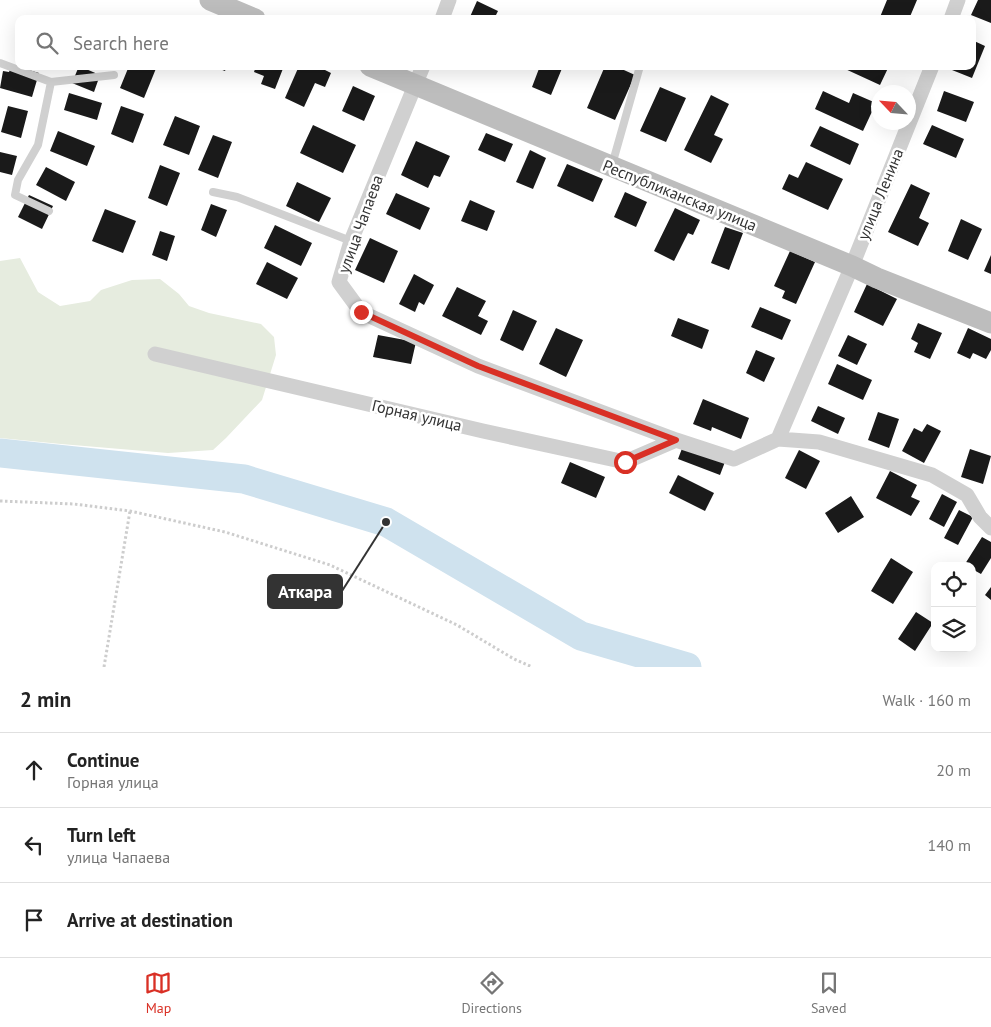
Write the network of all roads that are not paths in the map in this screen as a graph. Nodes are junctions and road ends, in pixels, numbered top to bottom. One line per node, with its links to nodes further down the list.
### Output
1 (210, 0): 4 (street)
2 (449, 0): 5 (street)
3 (958, 0): 6 (street)
4 (246, 15)
5 (443, 15)
6 (952, 15)
7 (0, 62): 8 (lane)
8 (15, 68)
9 (20, 70): 15 (lane)
10 (390, 70): 14 (street, Республиканская улица)
11 (639, 70): 16 (lane)
12 (930, 70): 20 (street, улица Ленина)
13 (114, 75): 15 (lane)
14 (419, 76): 16 (street, Республиканская улица); 19 (street, улица Чапаева)
15 (51, 82): 18 (lane)
16 (612, 167): 20 (street, Республиканская улица)
17 (213, 192): 19 (lane)
18 (49, 211)
19 (351, 241): 23 (street, улица Чапаева)
20 (852, 266): 21 (street, Республиканская улица); 24 (street, улица Ленина)
21 (991, 323)
22 (156, 354): 23 (street, Горная улица)
23 (676, 440): 24 (street)
24 (778, 440): 25 (street)
25 (991, 528)

